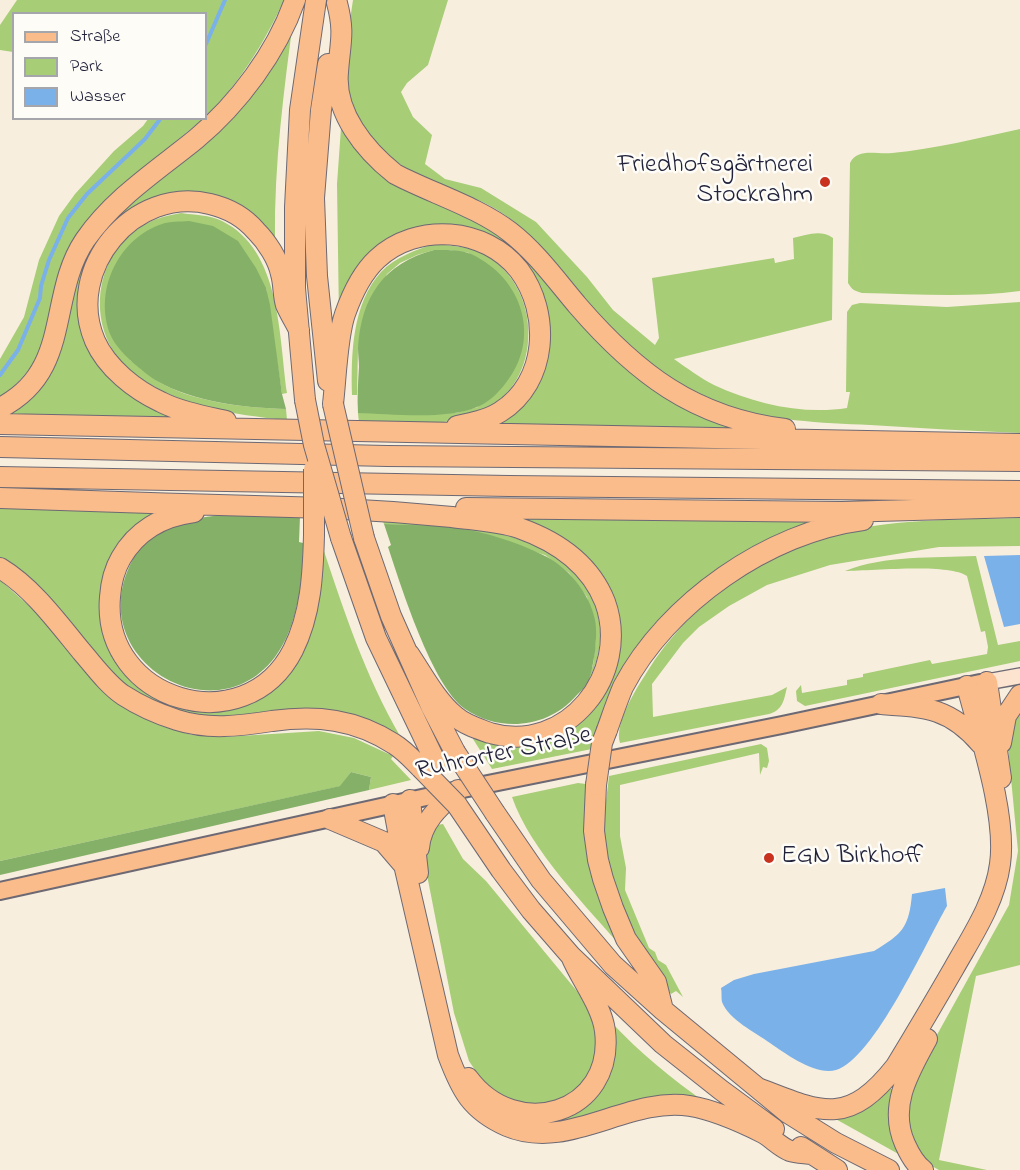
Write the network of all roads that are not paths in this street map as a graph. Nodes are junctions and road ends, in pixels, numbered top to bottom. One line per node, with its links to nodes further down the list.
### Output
1 (295, 0): 6 (highway)
2 (316, 0): 4 (highway)
3 (337, 2): 5 (highway); 10 (highway)
4 (299, 330): 8 (highway); 12 (highway, bridge)
5 (333, 404): 9 (highway); 23 (highway, bridge)
6 (0, 408)
7 (0, 424): 8 (highway)
8 (264, 430): 9 (highway)
9 (431, 433): 10 (highway)
10 (871, 440): 11 (highway)
11 (1020, 444)
12 (314, 445): 18 (highway, bridge); 30 (highway, bridge)
13 (0, 447): 14 (highway)
14 (1020, 461)
15 (0, 477): 16 (highway)
16 (1020, 491)
17 (0, 498): 18 (highway)
18 (263, 506): 20 (highway)
19 (1020, 507): 21 (highway)
20 (385, 510): 21 (highway); 23 (highway)
21 (932, 511): 37 (highway, bridge)
22 (0, 568): 30 (highway)
23 (409, 654): 37 (highway, bridge)
24 (1020, 675): 25 (main road, Ruhrorter Straße)
25 (987, 682): 26 (main road, Ruhrorter Straße); 29 (highway)
26 (967, 686): 28 (main road, Ruhrorter Straße); 29 (highway)
27 (1020, 695): 29 (highway)
28 (881, 704): 29 (highway); 32 (main road, Ruhrorter Straße)
29 (991, 752): 38 (highway); 42 (highway)
30 (429, 766): 32 (highway, bridge)
31 (401, 802): 32 (main road, Ruhrorter Straße); 33 (main road, Ruhrorter Straße); 34 (highway)
32 (461, 804): 34 (highway); 36 (highway)
33 (330, 819): 34 (highway); 35 (main road, Ruhrorter Straße)
34 (412, 873): 36 (highway); 39 (highway)
35 (0, 891)
36 (571, 956): 39 (highway)
37 (663, 1010): 38 (highway)
38 (758, 1088): 41 (highway)
39 (812, 1154): 40 (highway)
40 (837, 1170)
41 (889, 1170)
42 (923, 1170)

